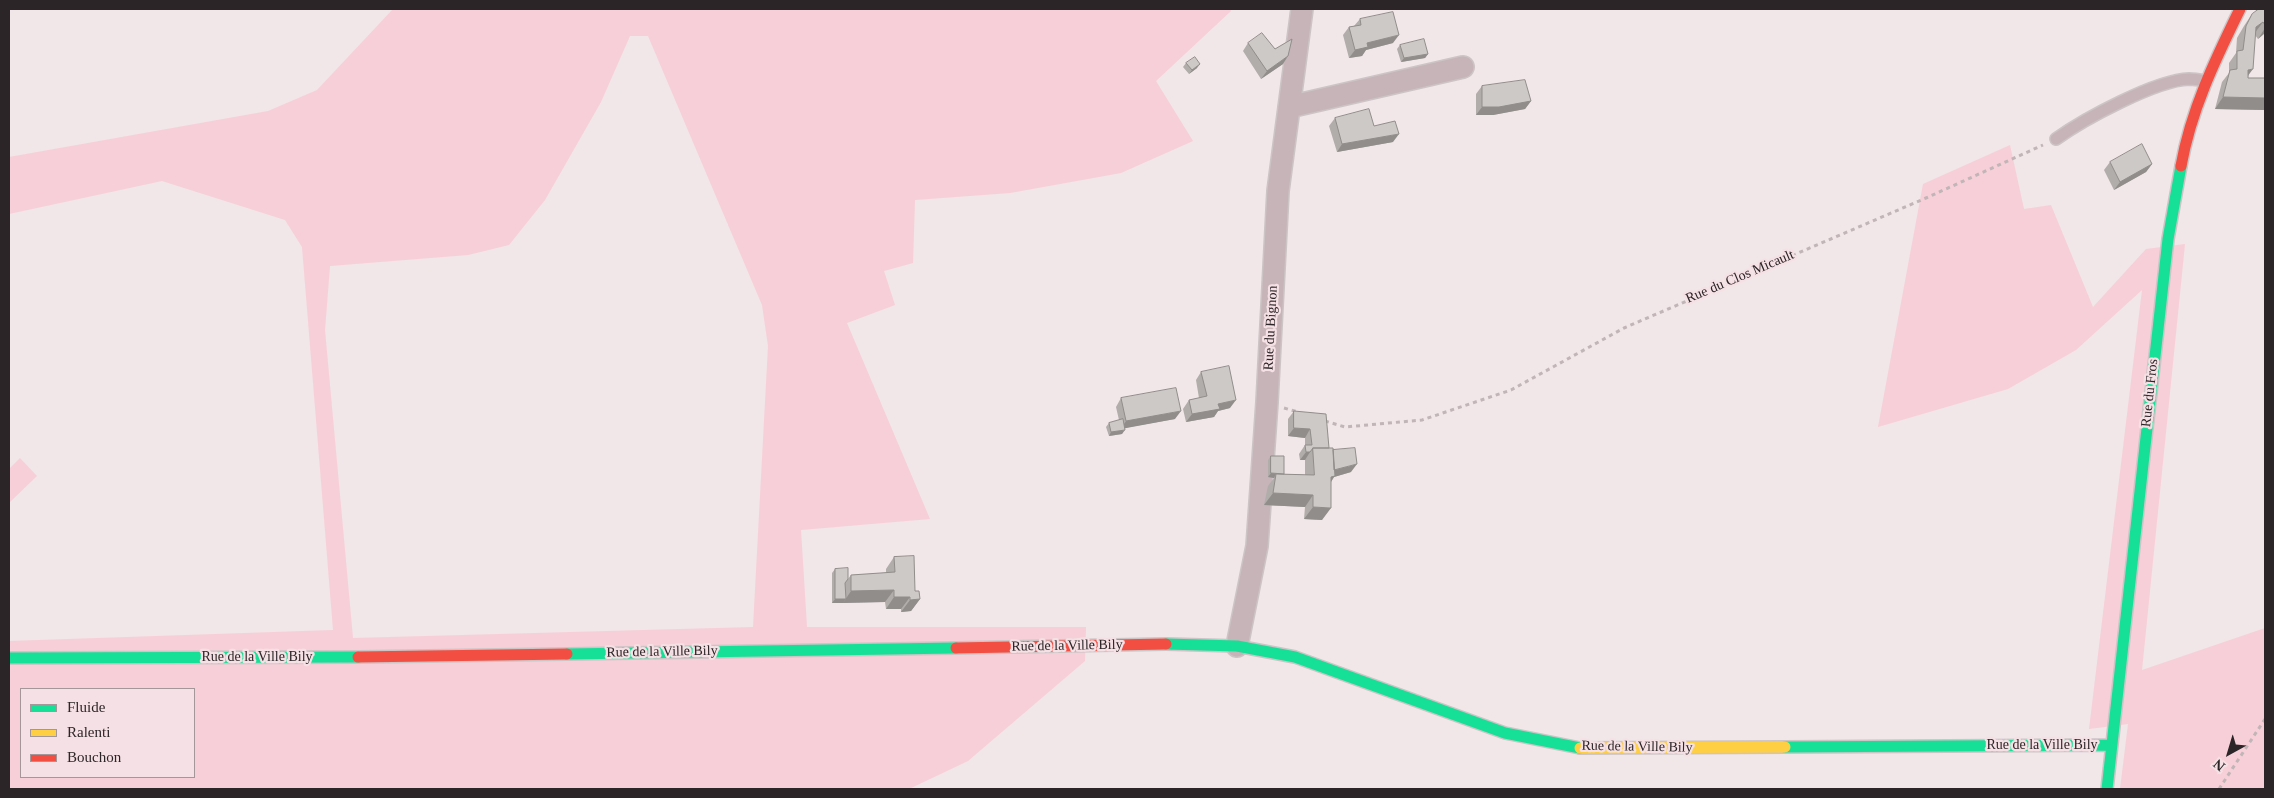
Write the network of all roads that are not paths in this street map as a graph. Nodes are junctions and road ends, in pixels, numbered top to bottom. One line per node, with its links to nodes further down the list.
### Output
1 (1302, 9): 5 (street, Rue du Bignon)
2 (2240, 9): 4 (street, Rue du Fros)
3 (1462, 67): 5 (street)
4 (2205, 81): 6 (lane); 9 (street, Rue du Fros)
5 (1289, 107): 7 (street, Rue du Bignon)
6 (2056, 139)
7 (1237, 646): 8 (street, Rue de la Ville Bily); 9 (street, Rue de la Ville Bily)
8 (9, 658)
9 (2110, 745): 10 (street, Rue du Fros)
10 (2107, 789)

